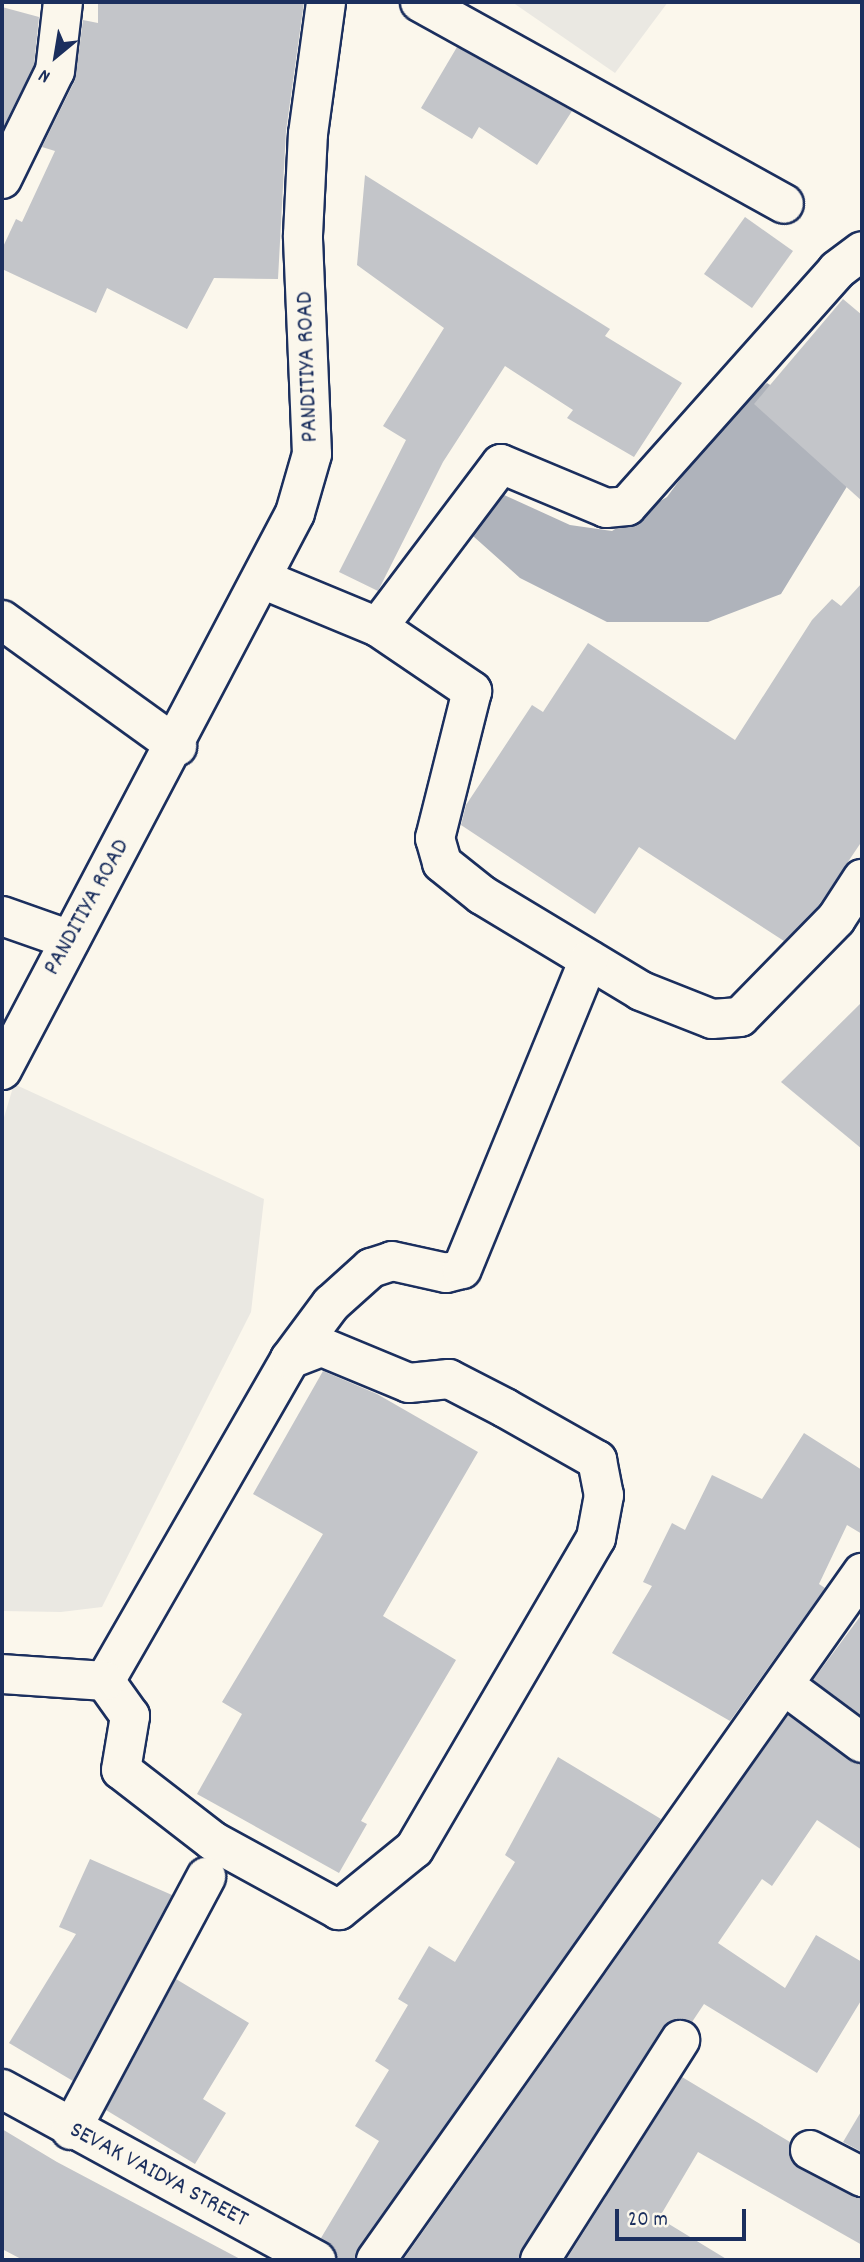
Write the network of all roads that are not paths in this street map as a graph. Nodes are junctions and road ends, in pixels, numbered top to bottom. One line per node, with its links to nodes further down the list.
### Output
1 (63, 2): 4 (street)
2 (326, 2): 7 (street, PANDITIYA ROAD)
3 (420, 2): 5 (street)
4 (2, 179)
5 (784, 204)
6 (862, 251): 9 (street)
7 (262, 579): 9 (street); 10 (street, PANDITIYA ROAD)
8 (2, 620): 10 (street)
9 (378, 627): 14 (street)
10 (177, 746): 13 (street, PANDITIYA ROAD)
11 (862, 879): 14 (street)
12 (2, 916): 13 (street)
13 (70, 940): 15 (street, PANDITIYA ROAD)
14 (589, 960): 16 (street)
15 (2, 1070)
16 (290, 1359): 19 (street); 19 (street)
17 (862, 1573): 20 (street)
18 (2, 1674): 19 (street)
19 (105, 1681)
20 (784, 1685): 21 (street); 29 (street)
21 (862, 1743)
22 (206, 1877): 25 (street)
23 (680, 2040): 30 (street)
24 (2, 2089): 25 (street, SEVAK VAIDYA STREET)
25 (71, 2130): 28 (street, SEVAK VAIDYA STREET)
26 (810, 2150): 27 (street)
27 (862, 2178)
28 (316, 2260)
29 (376, 2260)
30 (540, 2260)

